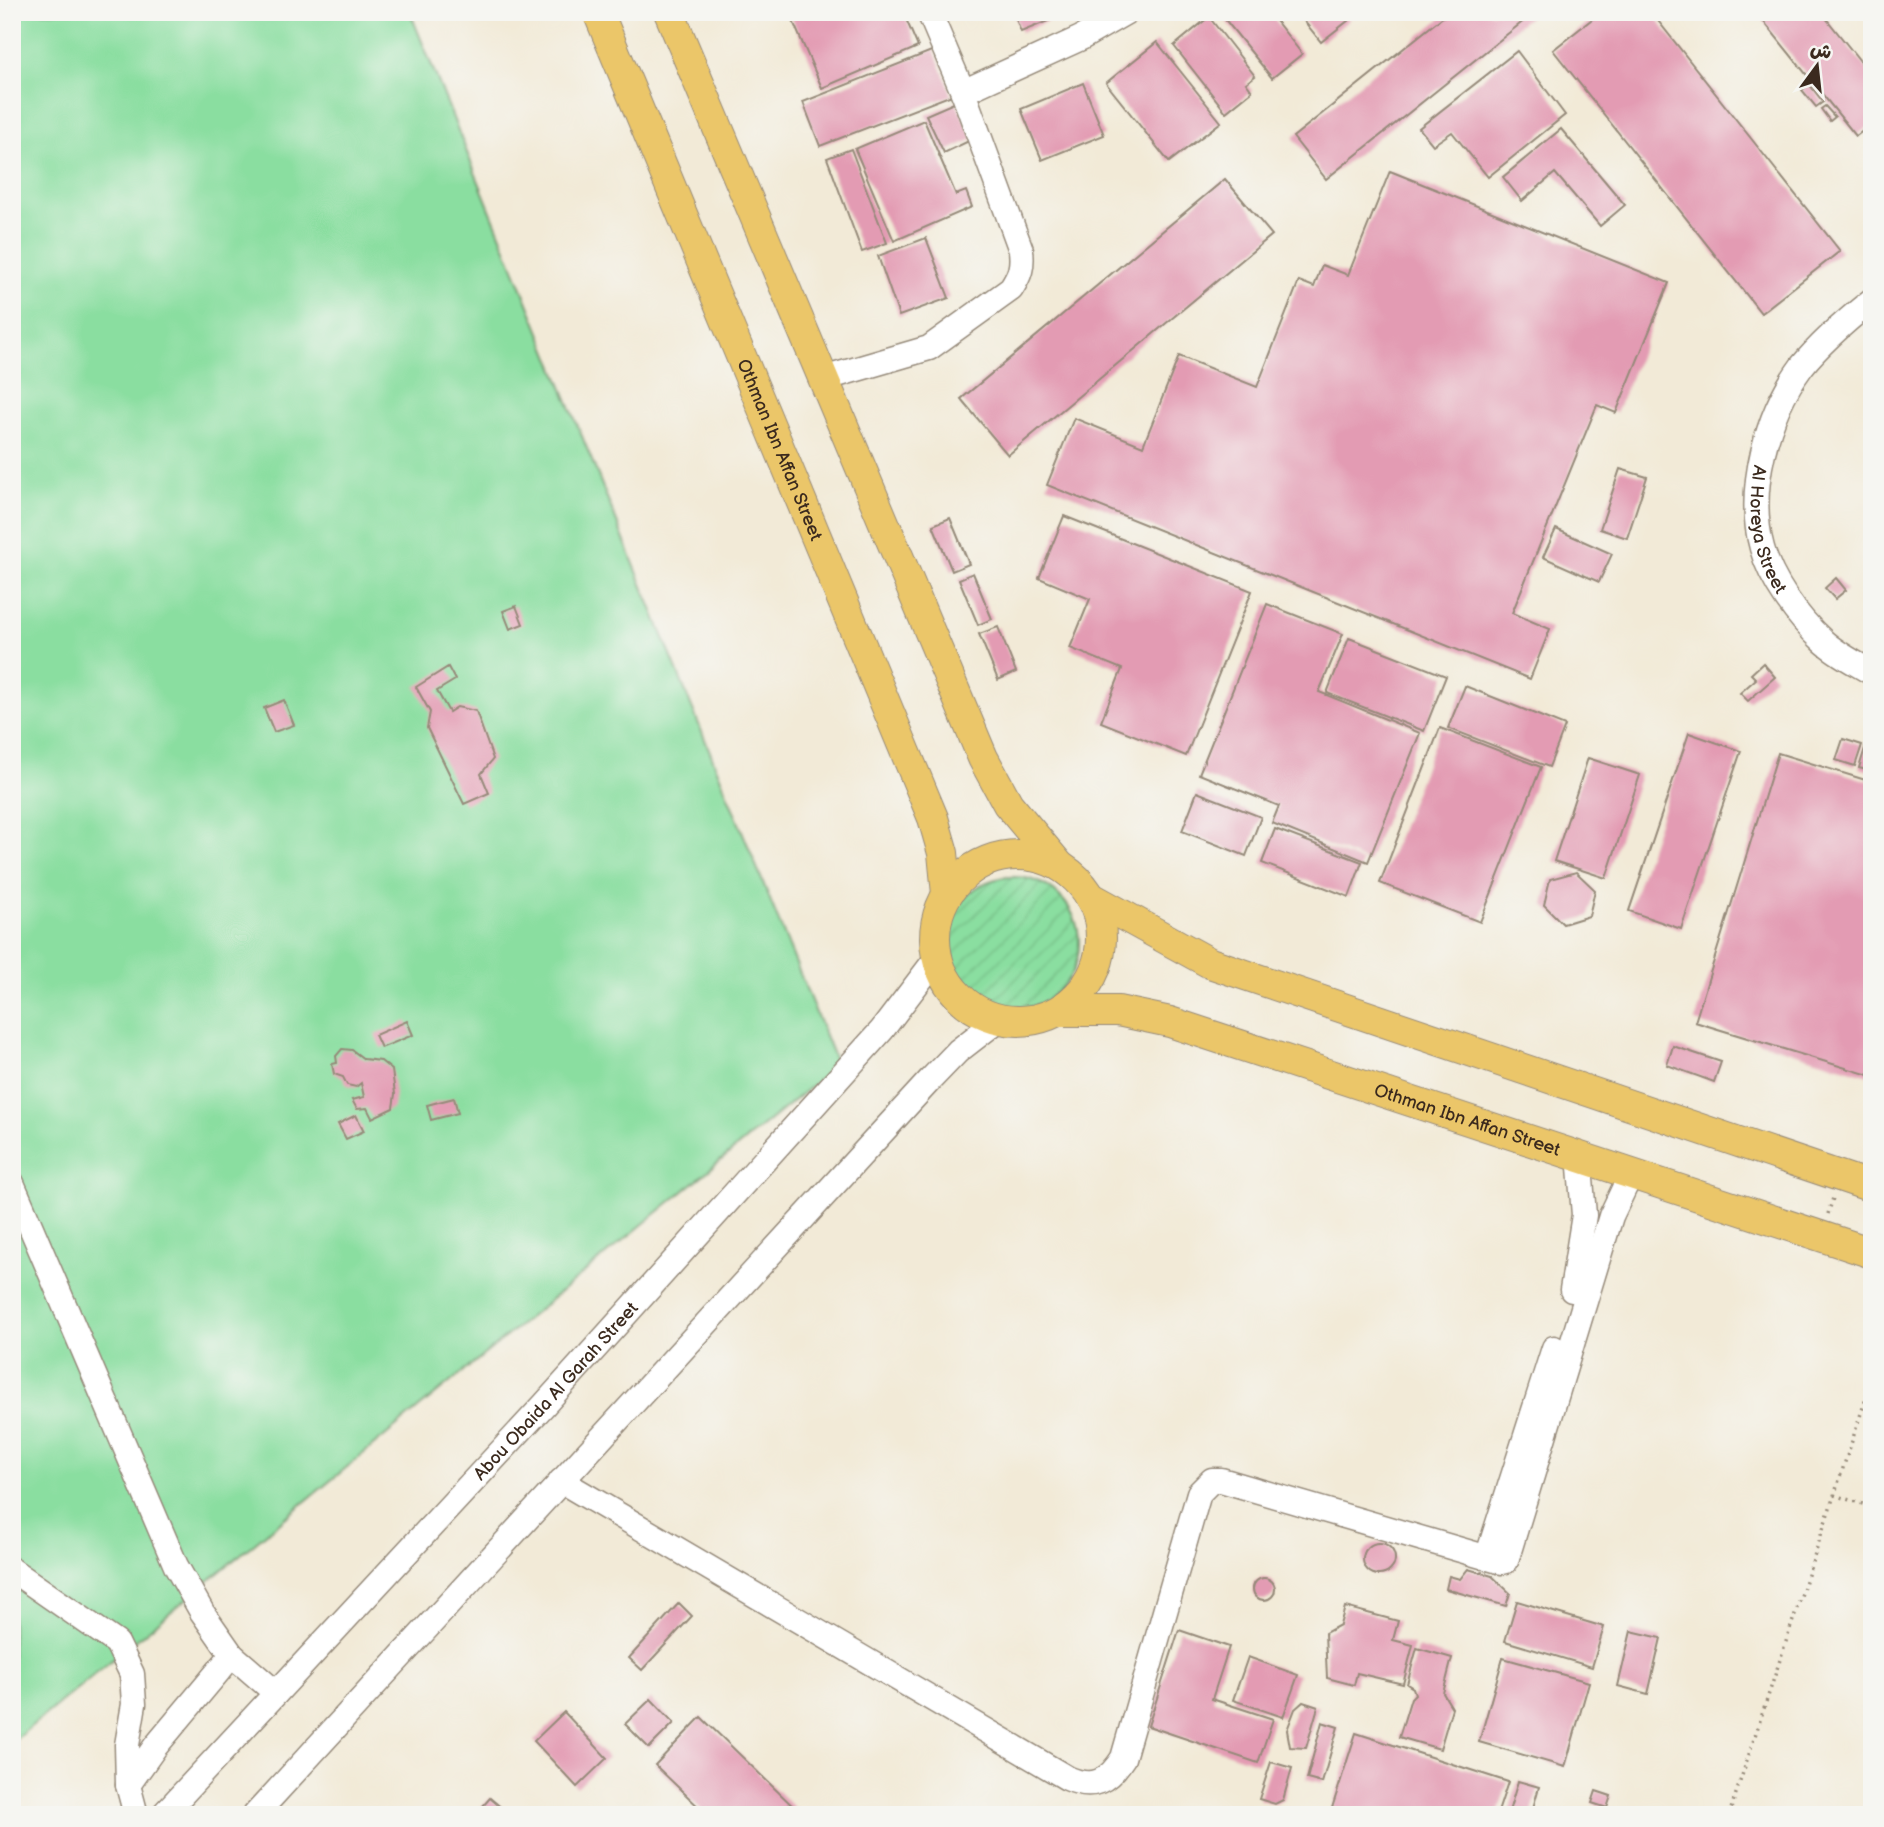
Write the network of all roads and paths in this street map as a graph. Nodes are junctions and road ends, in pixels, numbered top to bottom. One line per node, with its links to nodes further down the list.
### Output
1 (598, 12): 10 (main road, Othman Ibn Affan Street)
2 (669, 12): 7 (main road)
3 (929, 12): 5 (street)
4 (1126, 12): 5 (street)
5 (963, 92): 7 (street)
6 (1872, 300): 8 (street, Al Horeya Street)
7 (823, 379): 9 (main road)
8 (1872, 673)
9 (1059, 866): 10 (main road); 11 (main road)
10 (947, 894): 12 (main road)
11 (1090, 897): 13 (main road); 17 (main road)
12 (936, 960): 14 (main road); 29 (street, Abou Obaida Al Garah Street)
13 (1059, 1011): 14 (main road); 15 (main road, Othman Ibn Affan Street)
14 (998, 1020): 23 (street)
15 (1579, 1155): 16 (main road, Othman Ibn Affan Street); 26 (street)
16 (1631, 1174): 20 (main road, Othman Ibn Affan Street); 26 (street)
17 (1860, 1179): 20 (path)
18 (12, 1183): 19 (street)
19 (21, 1226): 28 (street)
20 (1821, 1236): 21 (main road, Othman Ibn Affan Street)
21 (1872, 1252)
22 (1872, 1380): 24 (path)
23 (561, 1480): 26 (street); 33 (street)
24 (1834, 1495): 25 (path); 34 (path)
25 (1872, 1507)
26 (1487, 1558)
27 (12, 1570): 30 (street)
28 (232, 1655): 29 (street); 30 (street)
29 (276, 1693): 32 (street, Abou Obaida Al Garah Street)
30 (128, 1785): 31 (street)
31 (136, 1815)
32 (163, 1815)
33 (254, 1815)
34 (1728, 1815)

